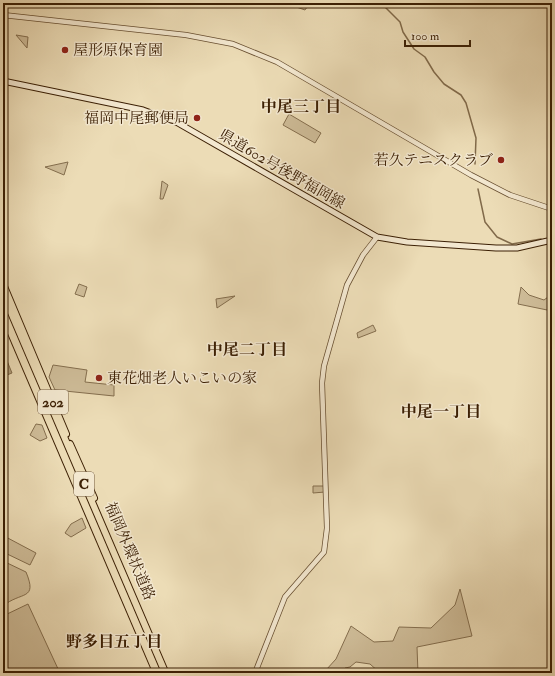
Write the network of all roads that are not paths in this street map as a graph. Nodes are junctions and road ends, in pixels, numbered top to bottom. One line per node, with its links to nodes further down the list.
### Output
1 (3, 15): 3 (street)
2 (3, 81): 4 (main road, 県道602号後野福岡線)
3 (552, 209)
4 (376, 237): 5 (main road, 県道602号後野福岡線); 14 (street)
5 (552, 240)
6 (3, 284): 13 (highway, 福岡外環状道路 / 202)
7 (3, 296): 13 (highway, C)
8 (3, 309): 12 (highway, 福岡外環状道路 / 202, bridge)
9 (3, 314): 10 (highway, C, bridge)
10 (119, 583): 11 (highway, bridge); 12 (highway, C, bridge)
11 (153, 673)
12 (157, 673)
13 (167, 673)
14 (255, 673)

